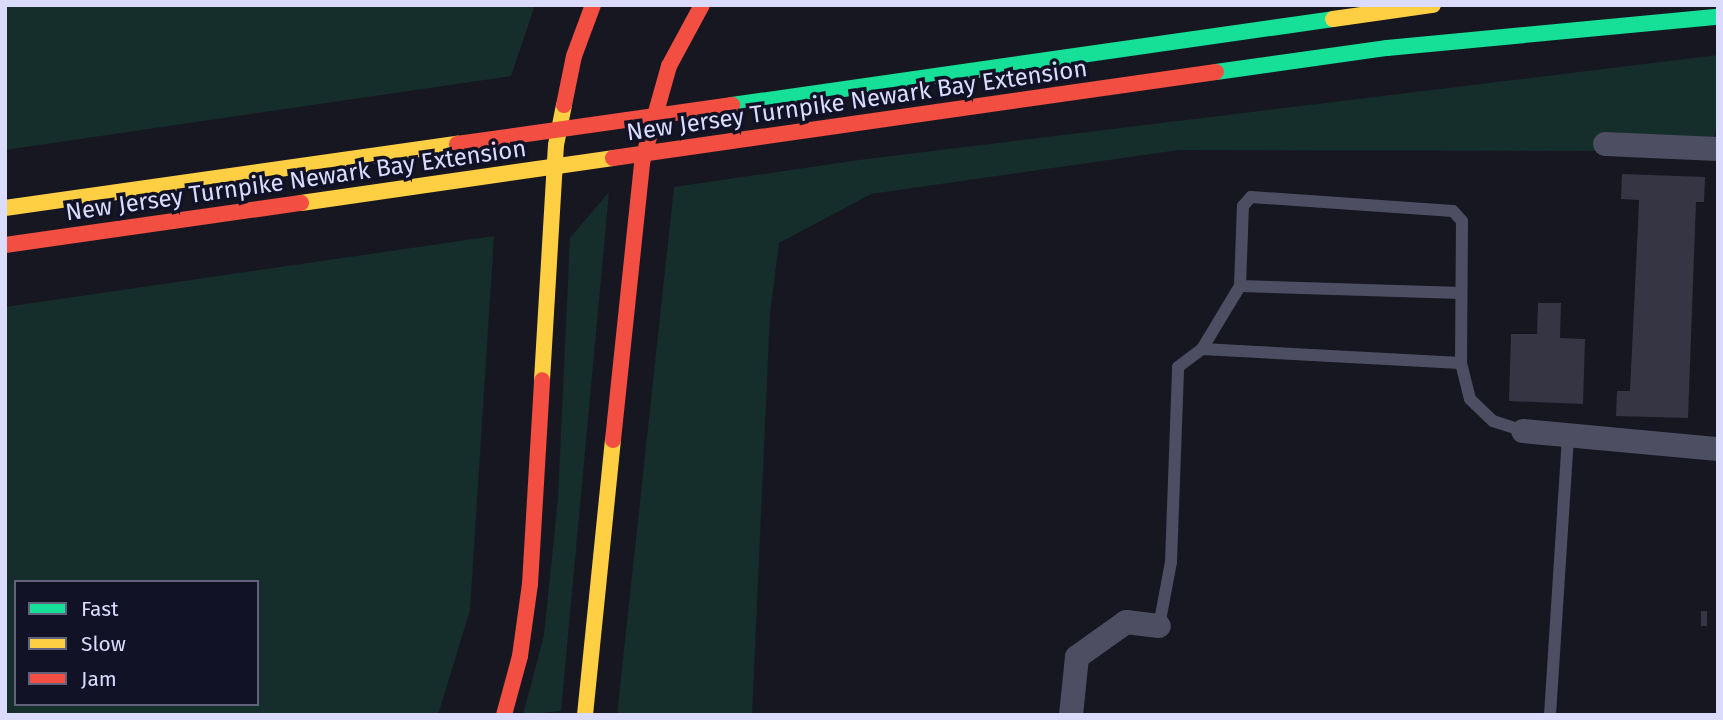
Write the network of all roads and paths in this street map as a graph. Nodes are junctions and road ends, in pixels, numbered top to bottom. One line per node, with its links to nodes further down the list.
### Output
1 (593, 5): 17 (highway)
2 (702, 5): 18 (highway)
3 (1433, 5): 7 (highway, New Jersey Turnpike Newark Bay Extension)
4 (1718, 17): 8 (highway, New Jersey Turnpike Newark Bay Extension)
5 (1605, 144): 6 (street)
6 (1718, 149)
7 (5, 208)
8 (5, 245)
9 (1240, 286): 10 (lane); 10 (lane); 11 (lane)
10 (1461, 293): 12 (lane)
11 (1202, 349): 12 (lane); 16 (lane)
12 (1461, 363): 13 (lane)
13 (1523, 431): 14 (street)
14 (1568, 435): 15 (street); 20 (lane)
15 (1718, 449)
16 (1159, 626): 19 (street)
17 (504, 715)
18 (584, 715)
19 (1071, 715)
20 (1550, 715)

